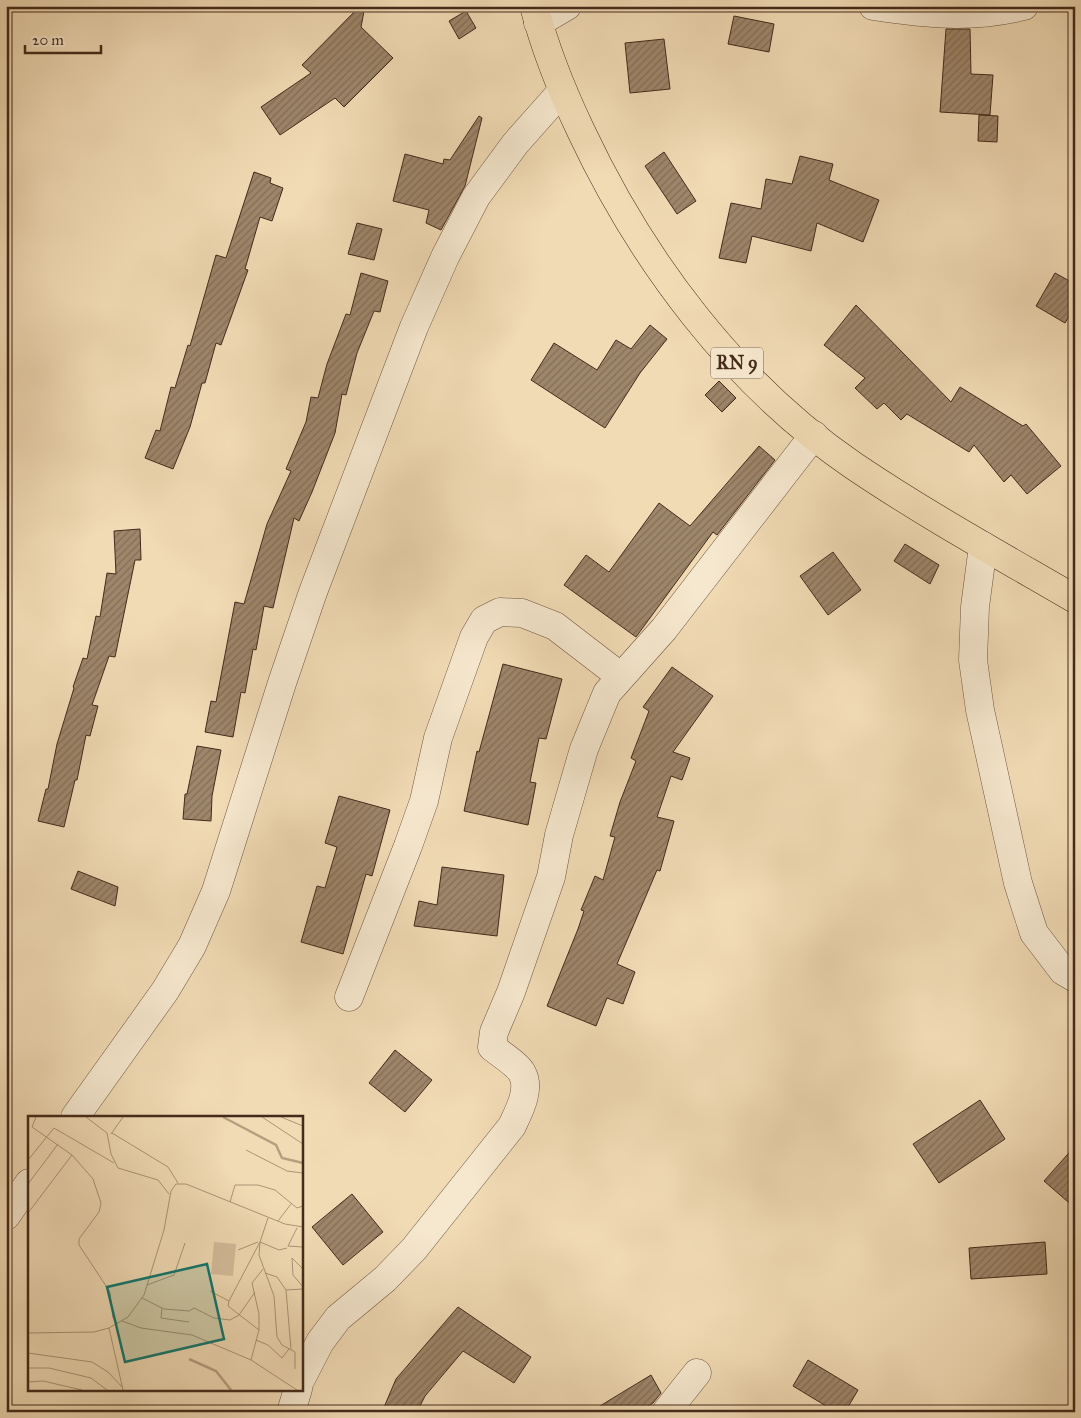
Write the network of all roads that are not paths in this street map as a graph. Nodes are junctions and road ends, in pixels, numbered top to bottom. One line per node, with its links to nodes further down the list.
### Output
1 (566, 6): 4 (street)
2 (873, 6): 3 (street)
3 (1024, 6)
4 (536, 15): 5 (main road, RN 9)
5 (562, 91): 6 (main road, RN 9); 12 (street)
6 (814, 435): 7 (main road, RN 9); 9 (street)
7 (983, 546): 8 (main road, RN 9); 10 (street)
8 (1075, 599)
9 (620, 676): 11 (street); 16 (street)
10 (1075, 978)
11 (349, 997)
12 (76, 1116)
13 (28, 1184): 14 (street)
14 (6, 1216)
15 (697, 1373): 19 (street)
16 (302, 1377)
17 (298, 1390): 18 (street)
18 (290, 1412)
19 (666, 1412)

